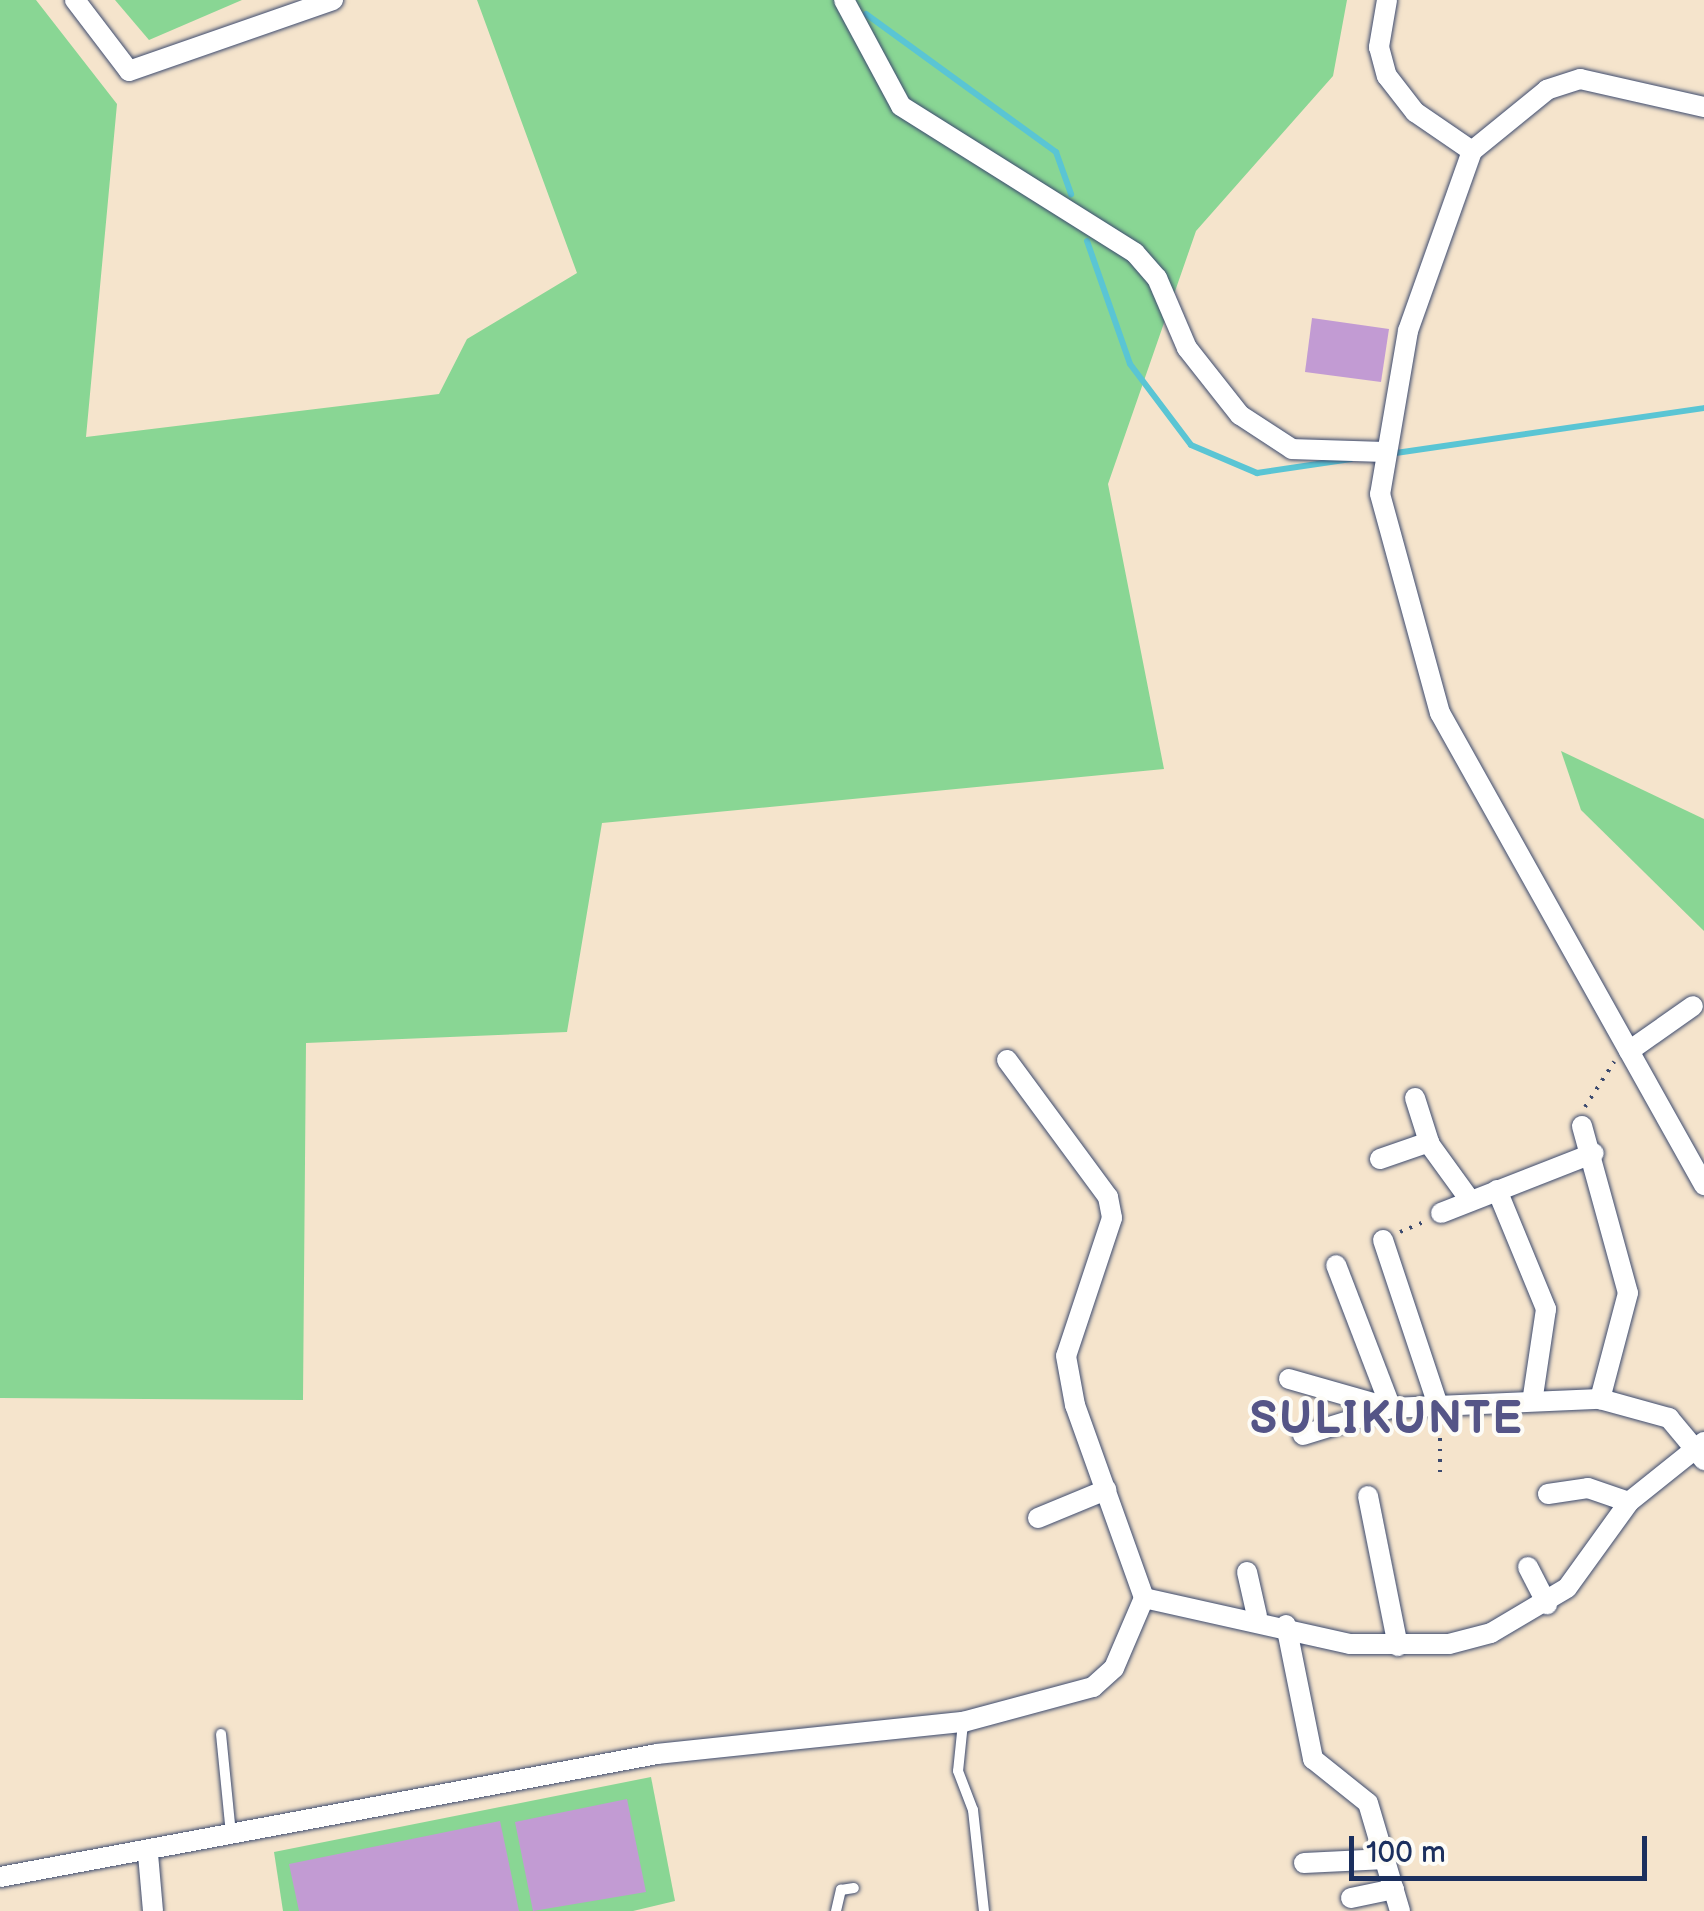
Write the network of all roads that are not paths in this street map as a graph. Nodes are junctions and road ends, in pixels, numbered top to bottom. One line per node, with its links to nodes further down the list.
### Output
1 (74, 0): 2 (street)
2 (333, 0)
3 (844, 0): 7 (street)
4 (1387, 0): 6 (street)
5 (1704, 107): 6 (street)
6 (1472, 151): 7 (street)
7 (1383, 459): 9 (street)
8 (1694, 1006): 9 (street)
9 (1629, 1051): 16 (street)
10 (1007, 1060): 29 (street)
11 (1415, 1098): 13 (street)
12 (1582, 1126): 14 (street)
13 (1428, 1142): 15 (street); 18 (street)
14 (1594, 1153): 17 (street); 24 (street)
15 (1380, 1159)
16 (1704, 1185)
17 (1497, 1190): 18 (street); 23 (street)
18 (1470, 1200): 19 (street)
19 (1441, 1214)
20 (1383, 1240): 25 (street)
21 (1336, 1265): 26 (street)
22 (1289, 1379): 26 (street)
23 (1533, 1396): 24 (street); 25 (street)
24 (1600, 1399): 28 (street)
25 (1438, 1405): 26 (street)
26 (1390, 1408): 27 (street)
27 (1302, 1435)
28 (1702, 1449): 32 (street)
29 (1106, 1490): 33 (street); 36 (street)
30 (1548, 1494): 32 (street)
31 (1368, 1496): 40 (street)
32 (1629, 1502): 37 (street)
33 (1038, 1518)
34 (1528, 1567): 37 (street)
35 (1247, 1572): 38 (street)
36 (1144, 1598): 38 (street); 41 (street)
37 (1547, 1604): 40 (street)
38 (1256, 1616): 39 (street)
39 (1286, 1625): 40 (street); 45 (street)
40 (1398, 1646)
41 (963, 1722): 43 (street); 53 (lane)
42 (222, 1734): 43 (lane)
43 (231, 1835): 44 (street)
44 (148, 1854): 47 (street); 51 (street)
45 (1386, 1860): 46 (street); 49 (street)
46 (1304, 1864)
47 (0, 1877)
48 (854, 1888): 52 (lane)
49 (1394, 1889): 50 (street); 54 (street)
50 (1352, 1898)
51 (153, 1911)
52 (836, 1911)
53 (984, 1911)
54 (1400, 1911)

